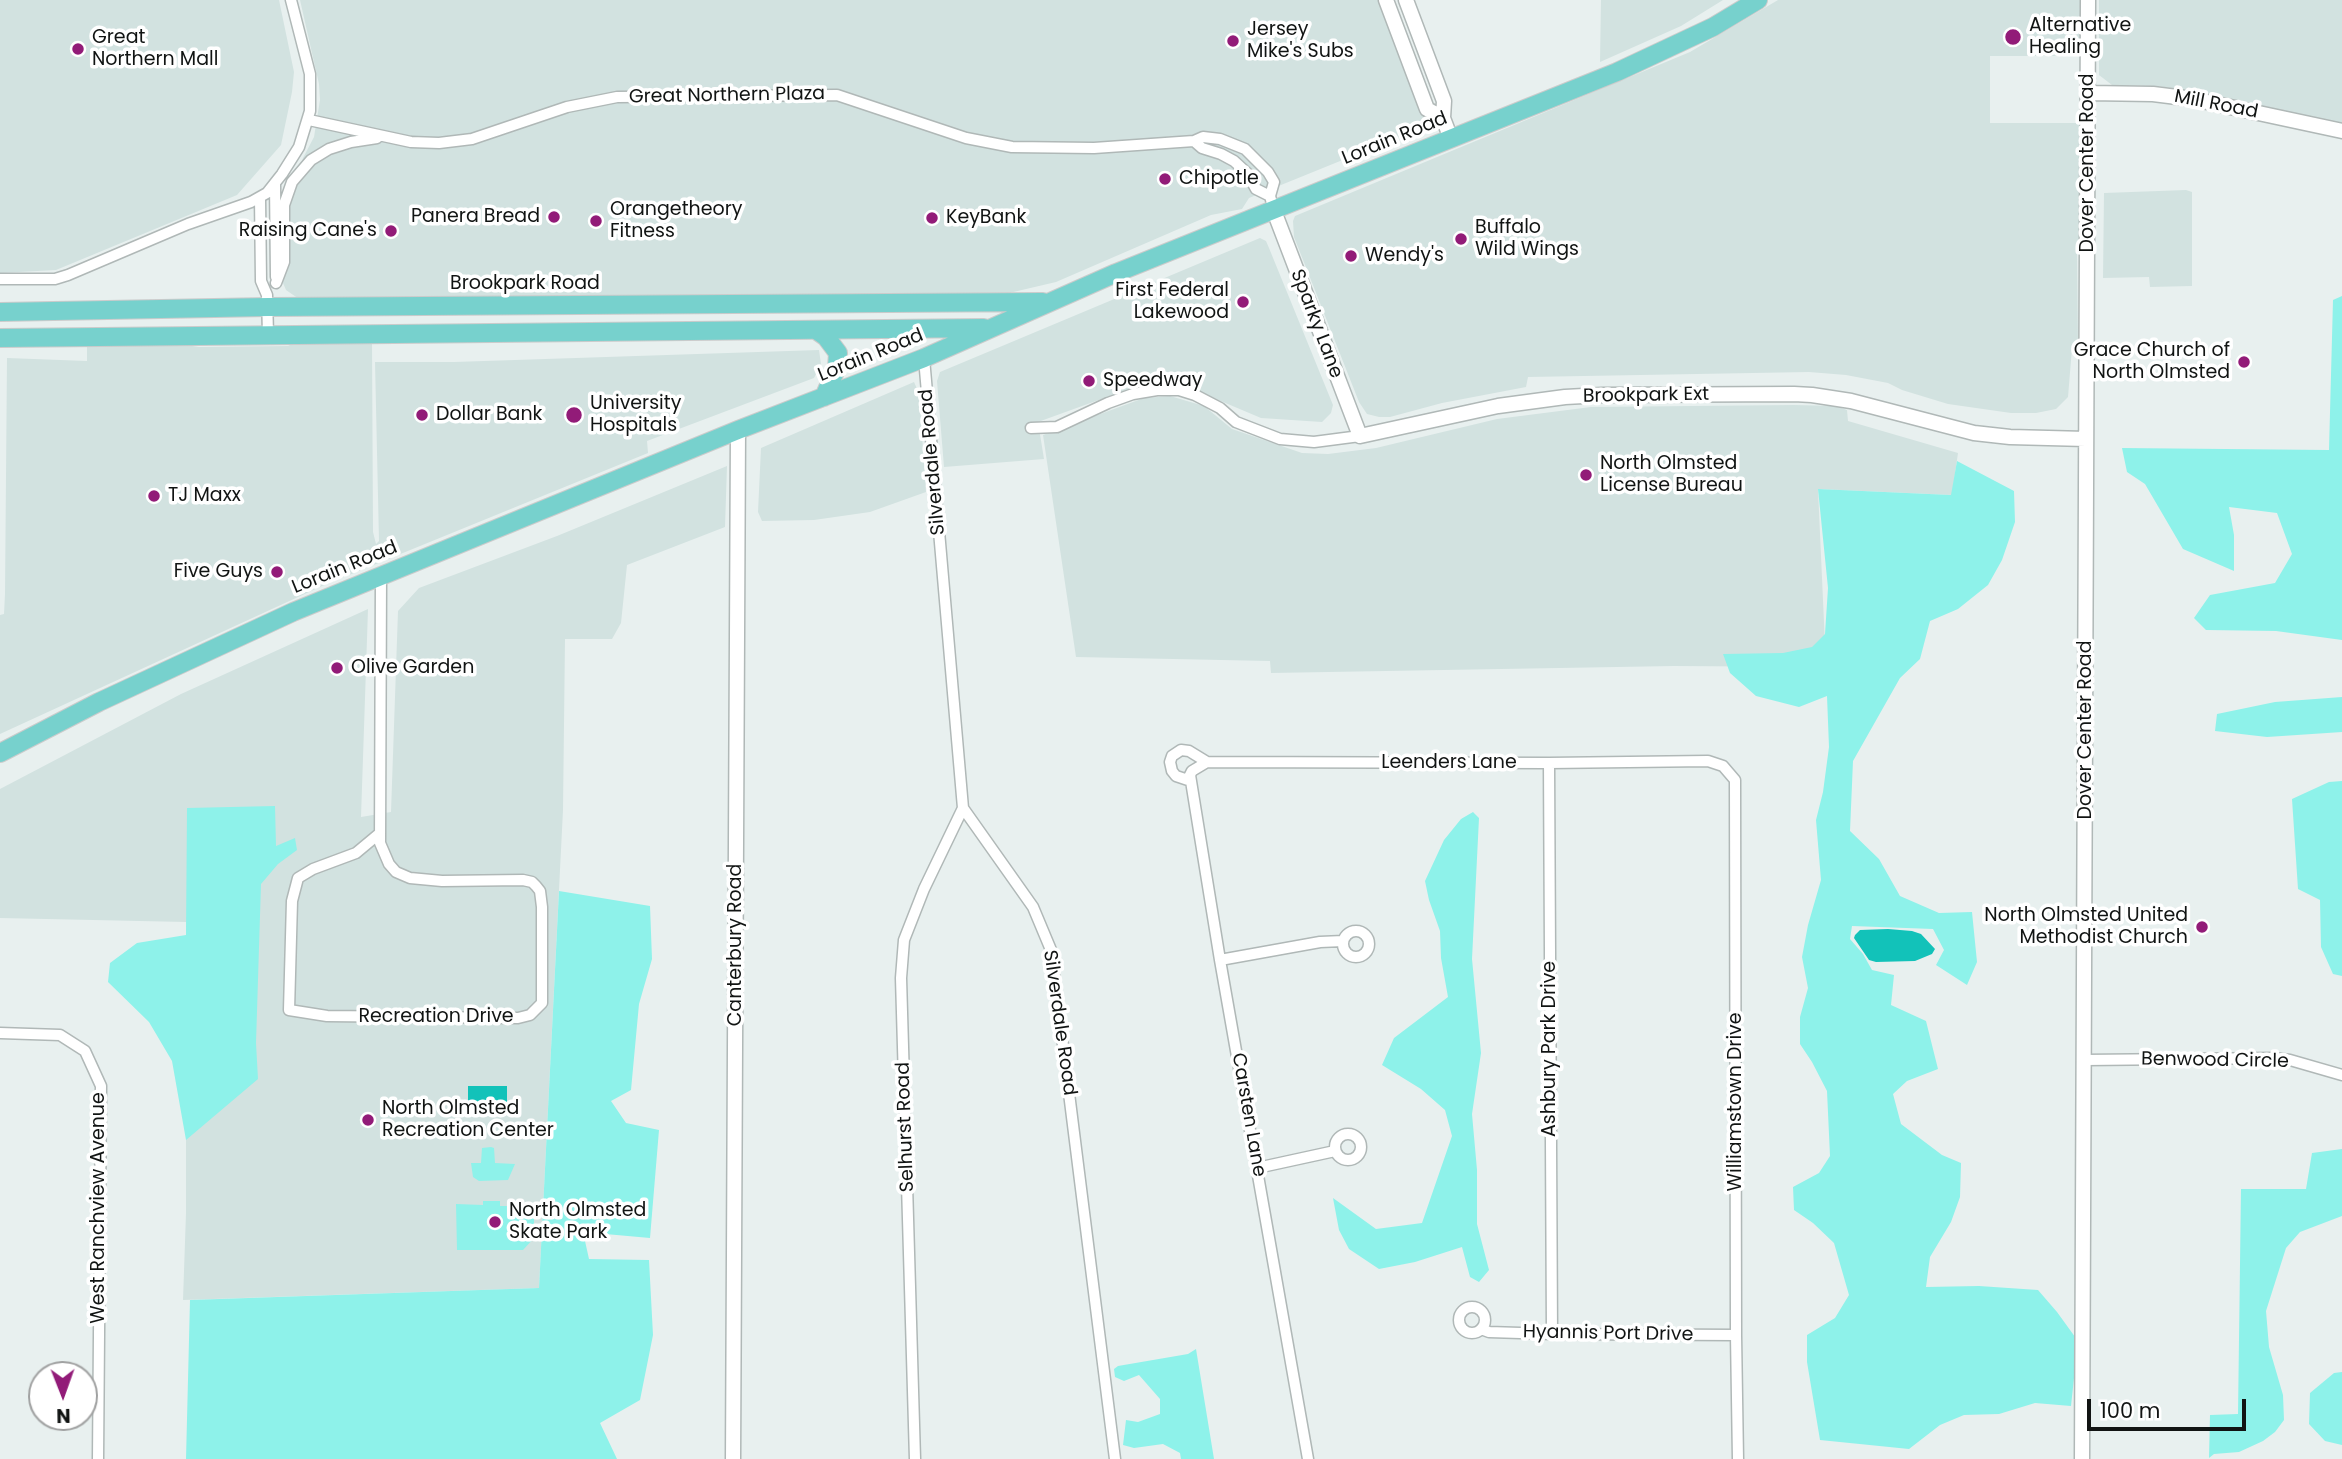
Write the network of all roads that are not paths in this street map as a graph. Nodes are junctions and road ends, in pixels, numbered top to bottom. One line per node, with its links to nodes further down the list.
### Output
1 (291, 0): 8 (street)
2 (1386, 0): 7 (street)
3 (1406, 0): 7 (street)
4 (1758, 0): 11 (main road, Lorain Road)
5 (2088, 0): 6 (street, Dover Center Road)
6 (2089, 93): 9 (street, Mill Road); 30 (street, Dover Center Road)
7 (1443, 118): 11 (street)
8 (309, 120): 10 (street, Great Northern Plaza); 13 (street)
9 (2342, 131)
10 (386, 137): 12 (street, Great Northern Plaza); 17 (street, Great Northern Plaza)
11 (1451, 139): 15 (main road, Lorain Road)
12 (1194, 141): 15 (street); 15 (street, Great Northern Plaza)
13 (275, 184): 14 (street); 17 (street)
14 (260, 198): 16 (street); 18 (street)
15 (1272, 203): 19 (main road, Lorain Road); 29 (street, Sparky Lane)
16 (0, 279)
17 (276, 283): 18 (street)
18 (267, 301): 19 (main road, Brookpark Road); 20 (main road, Brookpark Road); 23 (street)
19 (1050, 302): 21 (main road, Lorain Road)
20 (0, 312)
21 (990, 328): 22 (main road); 25 (main road, Lorain Road)
22 (816, 330): 23 (main road); 26 (main road)
23 (268, 335): 24 (main road)
24 (0, 338)
25 (924, 358): 26 (main road, Lorain Road); 37 (street, Silverdale Road)
26 (824, 397): 28 (main road, Lorain Road)
27 (1031, 428): 29 (street, Brookpark Ext)
28 (738, 430): 31 (main road, Lorain Road); 50 (street, Canterbury Road)
29 (1360, 436): 30 (street, Brookpark Ext)
30 (2086, 439): 42 (street, Dover Center Road)
31 (381, 576): 32 (main road, Lorain Road); 38 (street, Recreation Drive)
32 (0, 753)
33 (1708, 761): 35 (street, Leenders Lane); 48 (street, Williamstown Drive)
34 (1206, 762): 35 (street, Leenders Lane); 36 (street); 36 (street)
35 (1549, 763): 47 (street, Ashbury Park Drive)
36 (1192, 776): 40 (street, Carsten Lane)
37 (963, 808): 51 (street, Selhurst Road); 52 (street, Silverdale Road)
38 (380, 833): 38 (street, Recreation Drive)
39 (1343, 941): 40 (street)
40 (1220, 960): 45 (street, Carsten Lane)
41 (0, 1033): 49 (street, West Ranchview Avenue)
42 (2085, 1060): 43 (street, Benwood Circle); 55 (street, Dover Center Road)
43 (2342, 1075)
44 (1335, 1151): 45 (street)
45 (1257, 1168): 53 (street, Carsten Lane)
46 (1481, 1329): 47 (street, Hyannis Port Drive)
47 (1552, 1334): 48 (street, Hyannis Port Drive)
48 (1736, 1335): 54 (street, Williamstown Drive)
49 (98, 1459)
50 (733, 1459)
51 (915, 1459)
52 (1115, 1459)
53 (1308, 1459)
54 (1738, 1459)
55 (2082, 1459)

